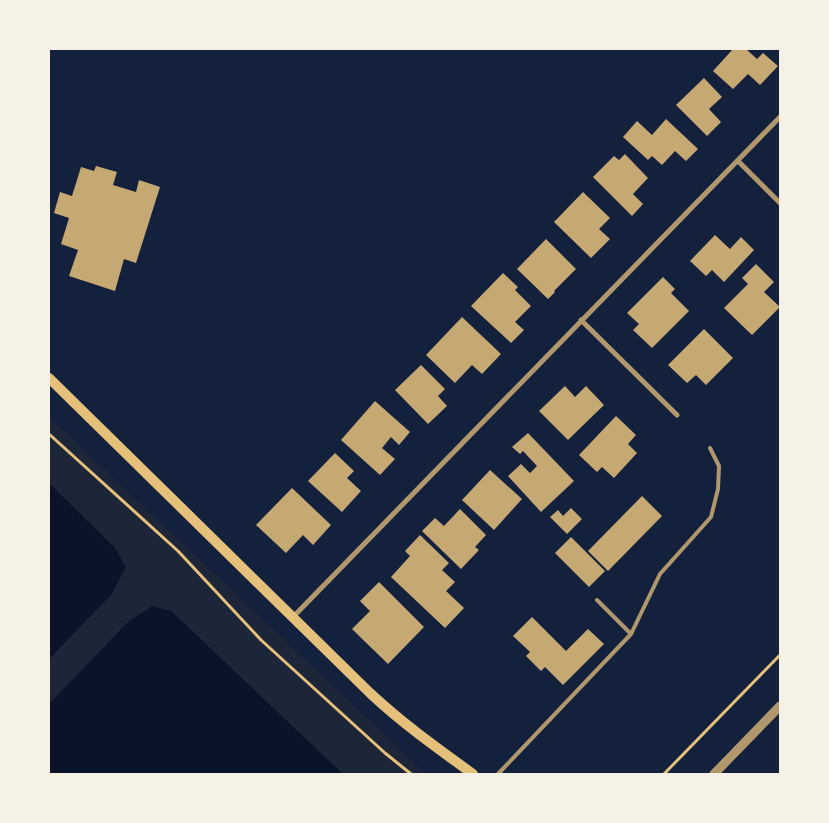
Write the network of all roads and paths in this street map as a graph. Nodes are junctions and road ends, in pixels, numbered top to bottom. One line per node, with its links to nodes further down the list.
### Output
1 (780, 117): 2 (street)
2 (738, 161): 3 (street); 4 (street)
3 (780, 203)
4 (581, 320): 6 (street); 10 (street)
5 (49, 378): 10 (main road)
6 (677, 415)
7 (49, 434): 14 (path)
8 (710, 448): 11 (lane)
9 (597, 600): 11 (lane)
10 (293, 617): 15 (main road)
11 (632, 634): 16 (lane)
12 (780, 655): 17 (path)
13 (780, 706): 18 (street)
14 (412, 774)
15 (473, 774)
16 (498, 774)
17 (664, 774)
18 (714, 774)

